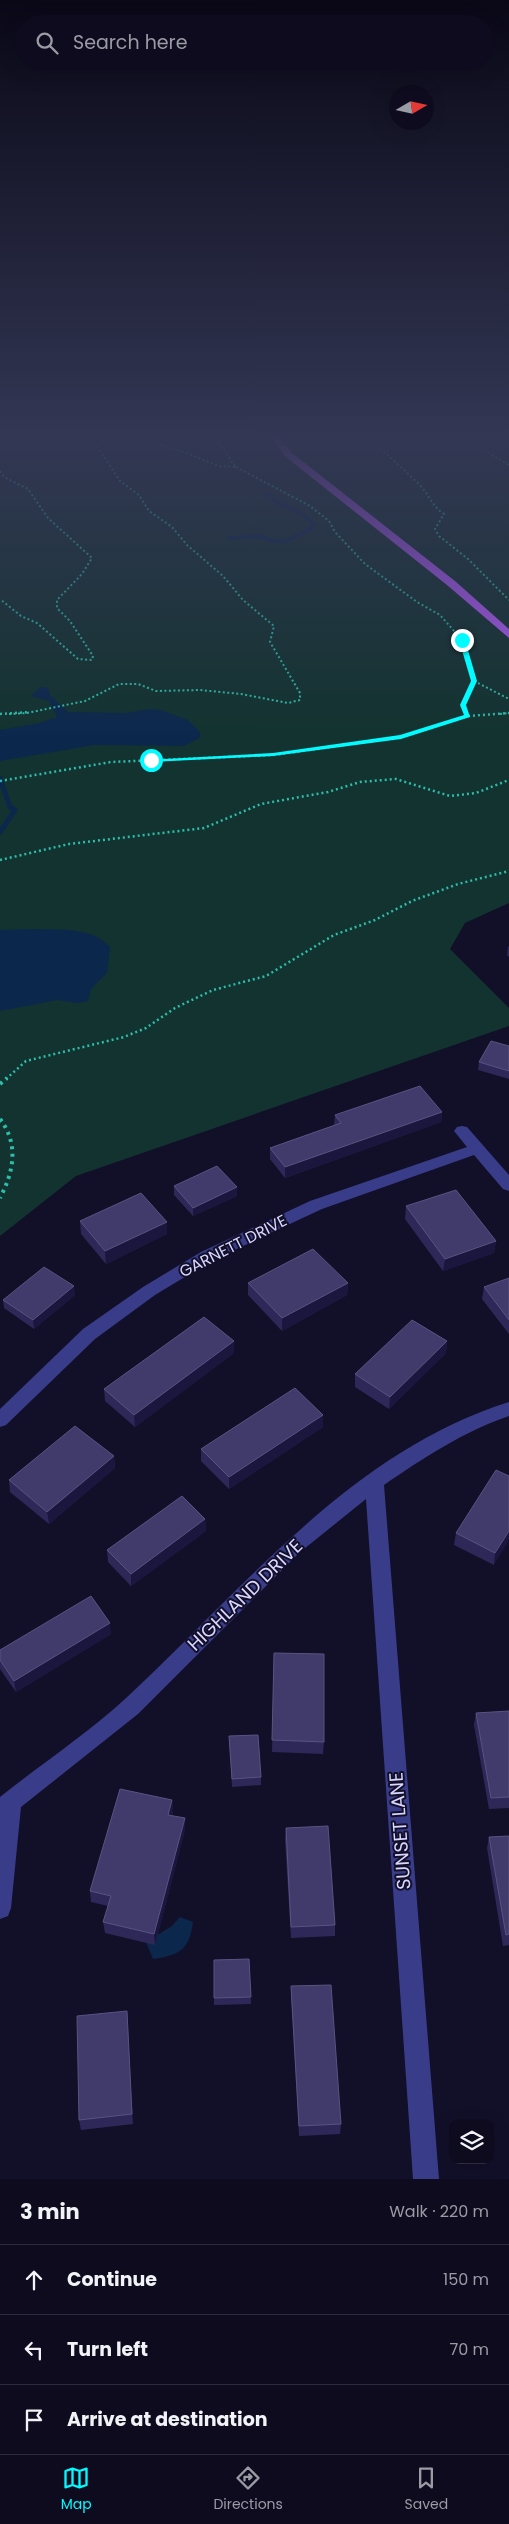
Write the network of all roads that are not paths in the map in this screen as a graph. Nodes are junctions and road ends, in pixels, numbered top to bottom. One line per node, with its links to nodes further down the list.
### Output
1 (390, 536): 2 (main road)
2 (509, 635)
3 (462, 1131): 4 (street)
4 (476, 1149): 5 (street); 7 (street, GARNETT DRIVE)
5 (509, 1185)
6 (509, 1409): 8 (street, HIGHLAND DRIVE)
7 (0, 1420)
8 (374, 1482): 9 (street, HIGHLAND DRIVE); 11 (street, SUNSET LANE)
9 (5, 1807): 10 (street)
10 (0, 1907)
11 (426, 2179)

